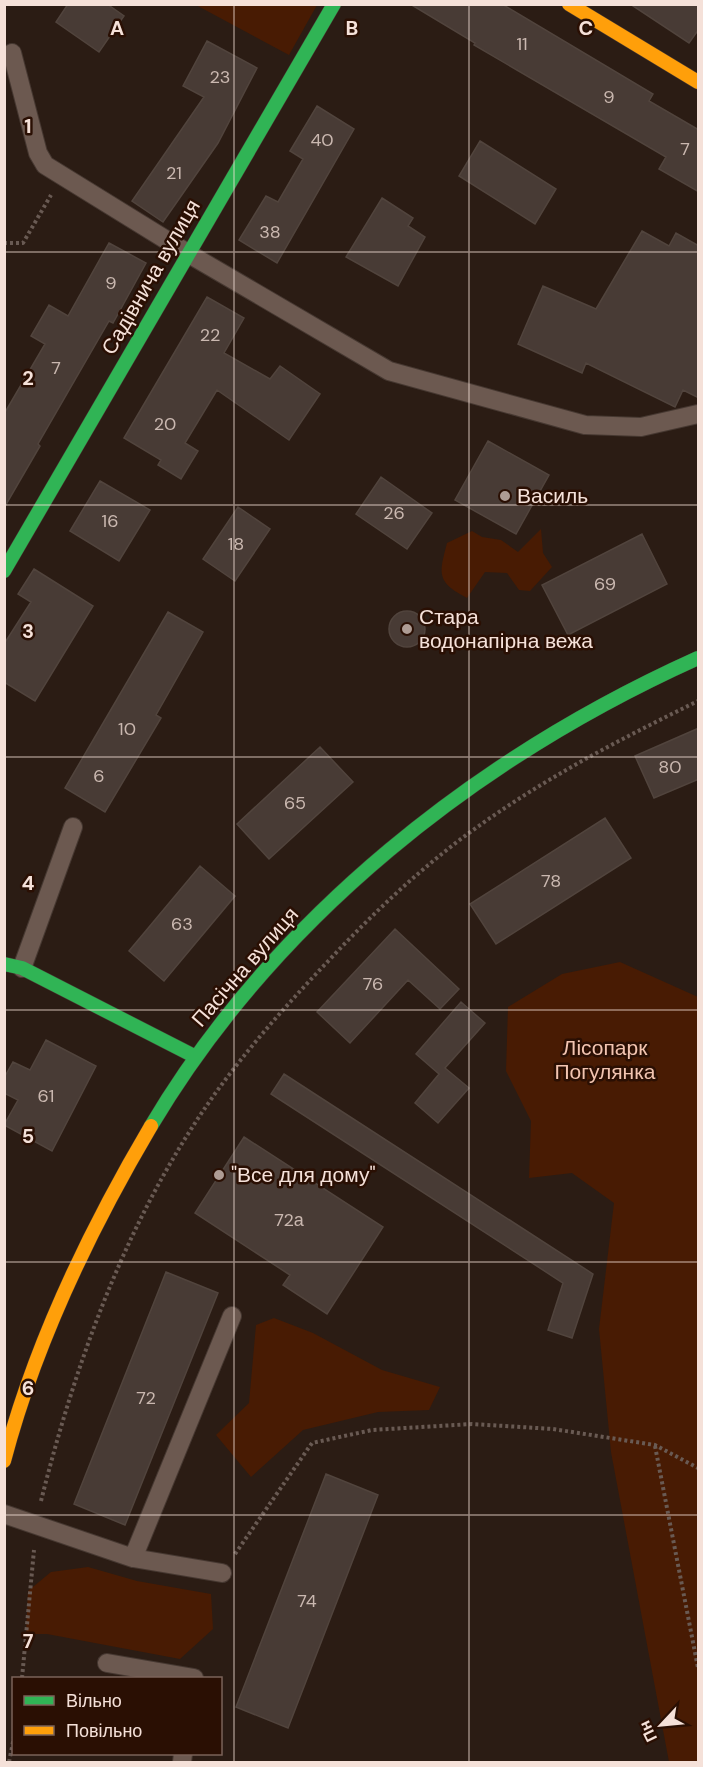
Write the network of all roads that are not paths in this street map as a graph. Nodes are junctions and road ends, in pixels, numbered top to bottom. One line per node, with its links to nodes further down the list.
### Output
1 (334, 4): 5 (main road, Садівнича вулиця)
2 (569, 4): 4 (main road)
3 (12, 53): 5 (lane)
4 (699, 82)
5 (189, 254): 6 (lane); 7 (main road, Садівнича вулиця)
6 (699, 414)
7 (4, 571)
8 (699, 658): 11 (main road, Пасічна вулиця)
9 (73, 827): 10 (lane)
10 (13, 966): 11 (main road)
11 (196, 1057): 13 (main road, Пасічна вулиця)
12 (232, 1316): 15 (lane)
13 (4, 1461)
14 (4, 1514): 15 (lane)
15 (132, 1558): 16 (lane)
16 (222, 1574)
17 (107, 1663): 18 (lane)
18 (188, 1677)

